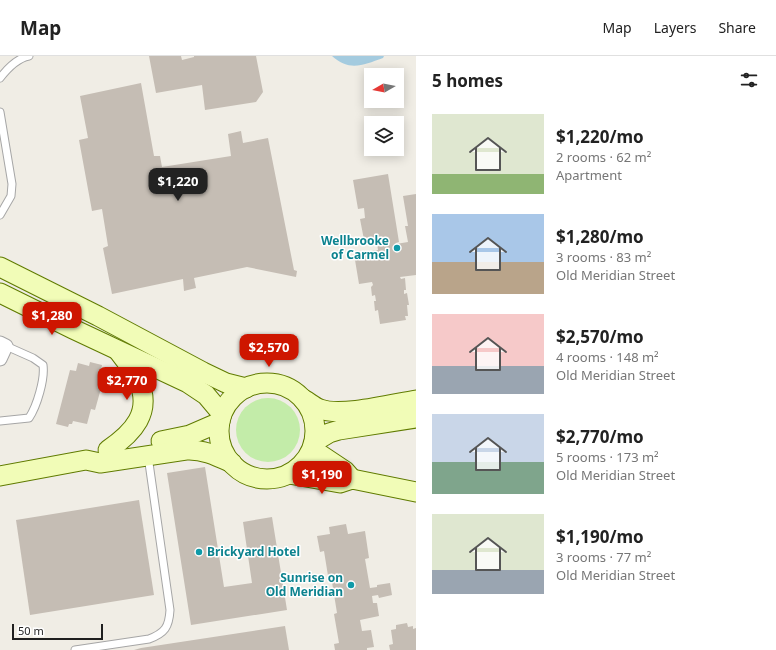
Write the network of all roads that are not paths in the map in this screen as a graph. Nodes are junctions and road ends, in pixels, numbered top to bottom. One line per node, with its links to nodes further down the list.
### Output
1 (29, 56): 2 (lane)
2 (0, 78)
3 (0, 112): 4 (lane)
4 (0, 215)
5 (0, 267): 10 (main road)
6 (0, 293): 8 (main road)
7 (3, 345): 9 (street); 15 (lane)
8 (118, 350): 13 (main road); 17 (main road)
9 (0, 359)
10 (246, 388): 11 (main road); 13 (main road)
11 (303, 399): 12 (main road); 16 (main road)
12 (416, 400)
13 (221, 418): 17 (main road); 20 (main road)
14 (416, 418): 16 (main road)
15 (0, 421)
16 (313, 445): 21 (main road); 23 (main road)
17 (108, 450): 19 (main road)
18 (148, 456): 19 (main road); 20 (main road); 25 (lane)
19 (86, 460): 22 (main road)
20 (232, 463): 21 (main road)
21 (289, 474): 23 (main road)
22 (0, 476)
23 (352, 479): 24 (main road)
24 (416, 492)
25 (75, 650)

